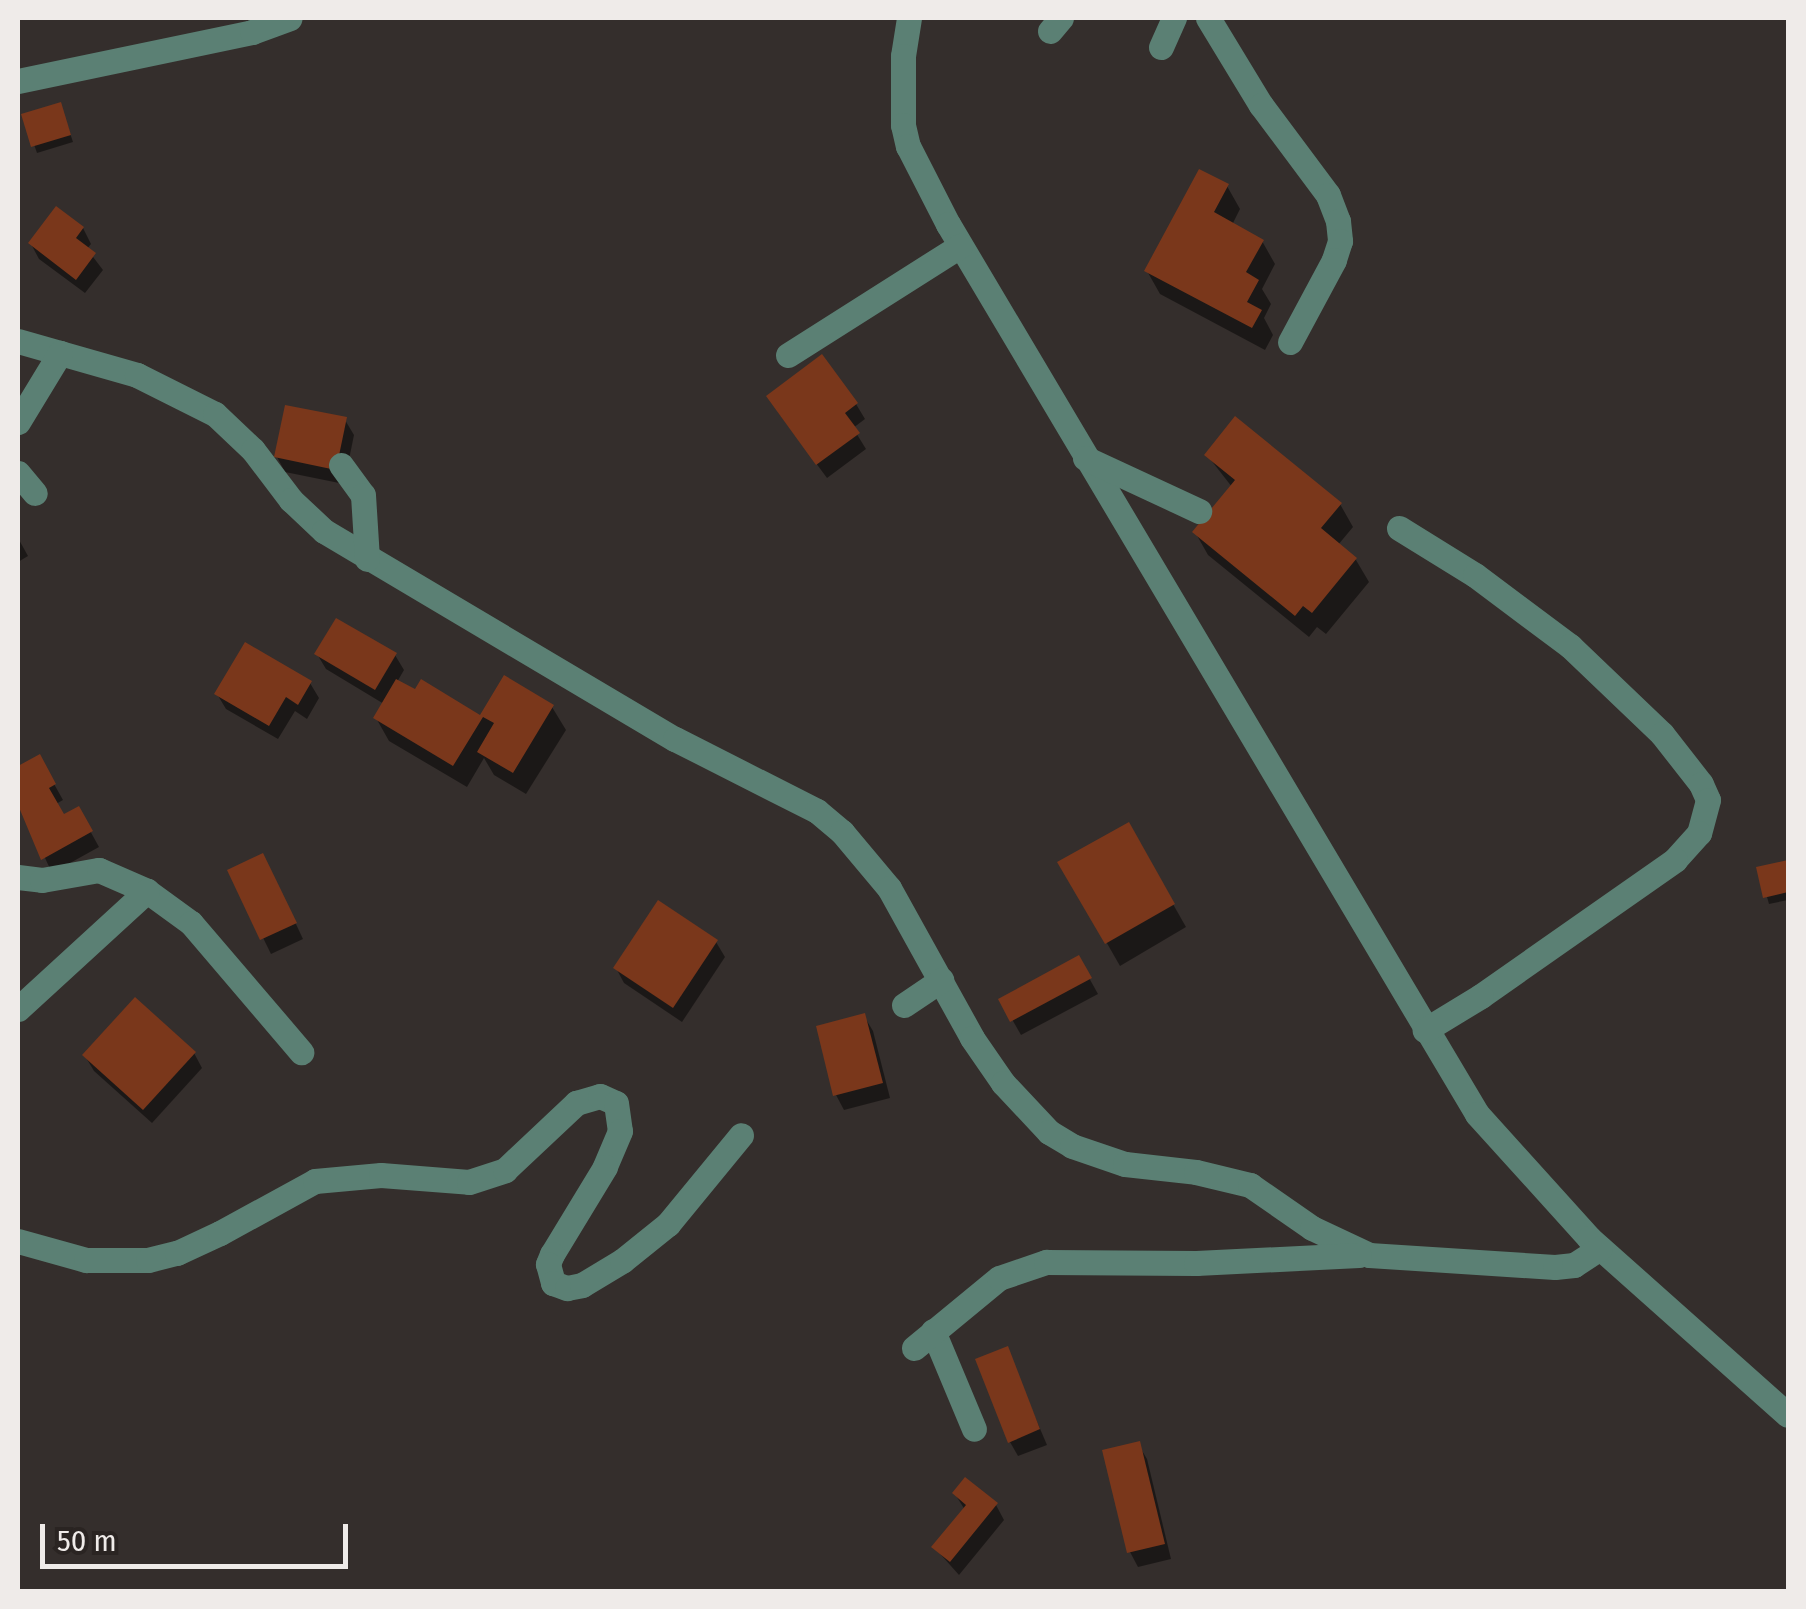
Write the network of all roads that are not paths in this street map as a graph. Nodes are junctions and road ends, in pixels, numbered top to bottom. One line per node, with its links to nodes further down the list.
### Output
1 (290, 18): 6 (street)
2 (909, 18): 7 (street)
3 (1174, 18): 5 (street)
4 (1208, 18): 9 (street)
5 (1161, 47)
6 (18, 81)
7 (960, 246): 11 (street); 13 (street)
8 (18, 341): 10 (street)
9 (1290, 342)
10 (60, 353): 12 (street); 17 (street)
11 (788, 355)
12 (18, 422)
13 (1085, 458): 15 (street); 23 (street)
14 (342, 465): 17 (street)
15 (1199, 511)
16 (1399, 528): 23 (street)
17 (368, 558): 20 (street)
18 (18, 877): 19 (street)
19 (147, 891): 22 (street); 24 (street)
20 (941, 980): 21 (street); 28 (street)
21 (904, 1006)
22 (18, 1008)
23 (1425, 1030): 27 (street)
24 (301, 1052)
25 (741, 1135): 26 (street)
26 (18, 1241)
27 (1600, 1248): 28 (street); 29 (street)
28 (1369, 1255): 30 (street)
29 (1788, 1415)
30 (974, 1429)

